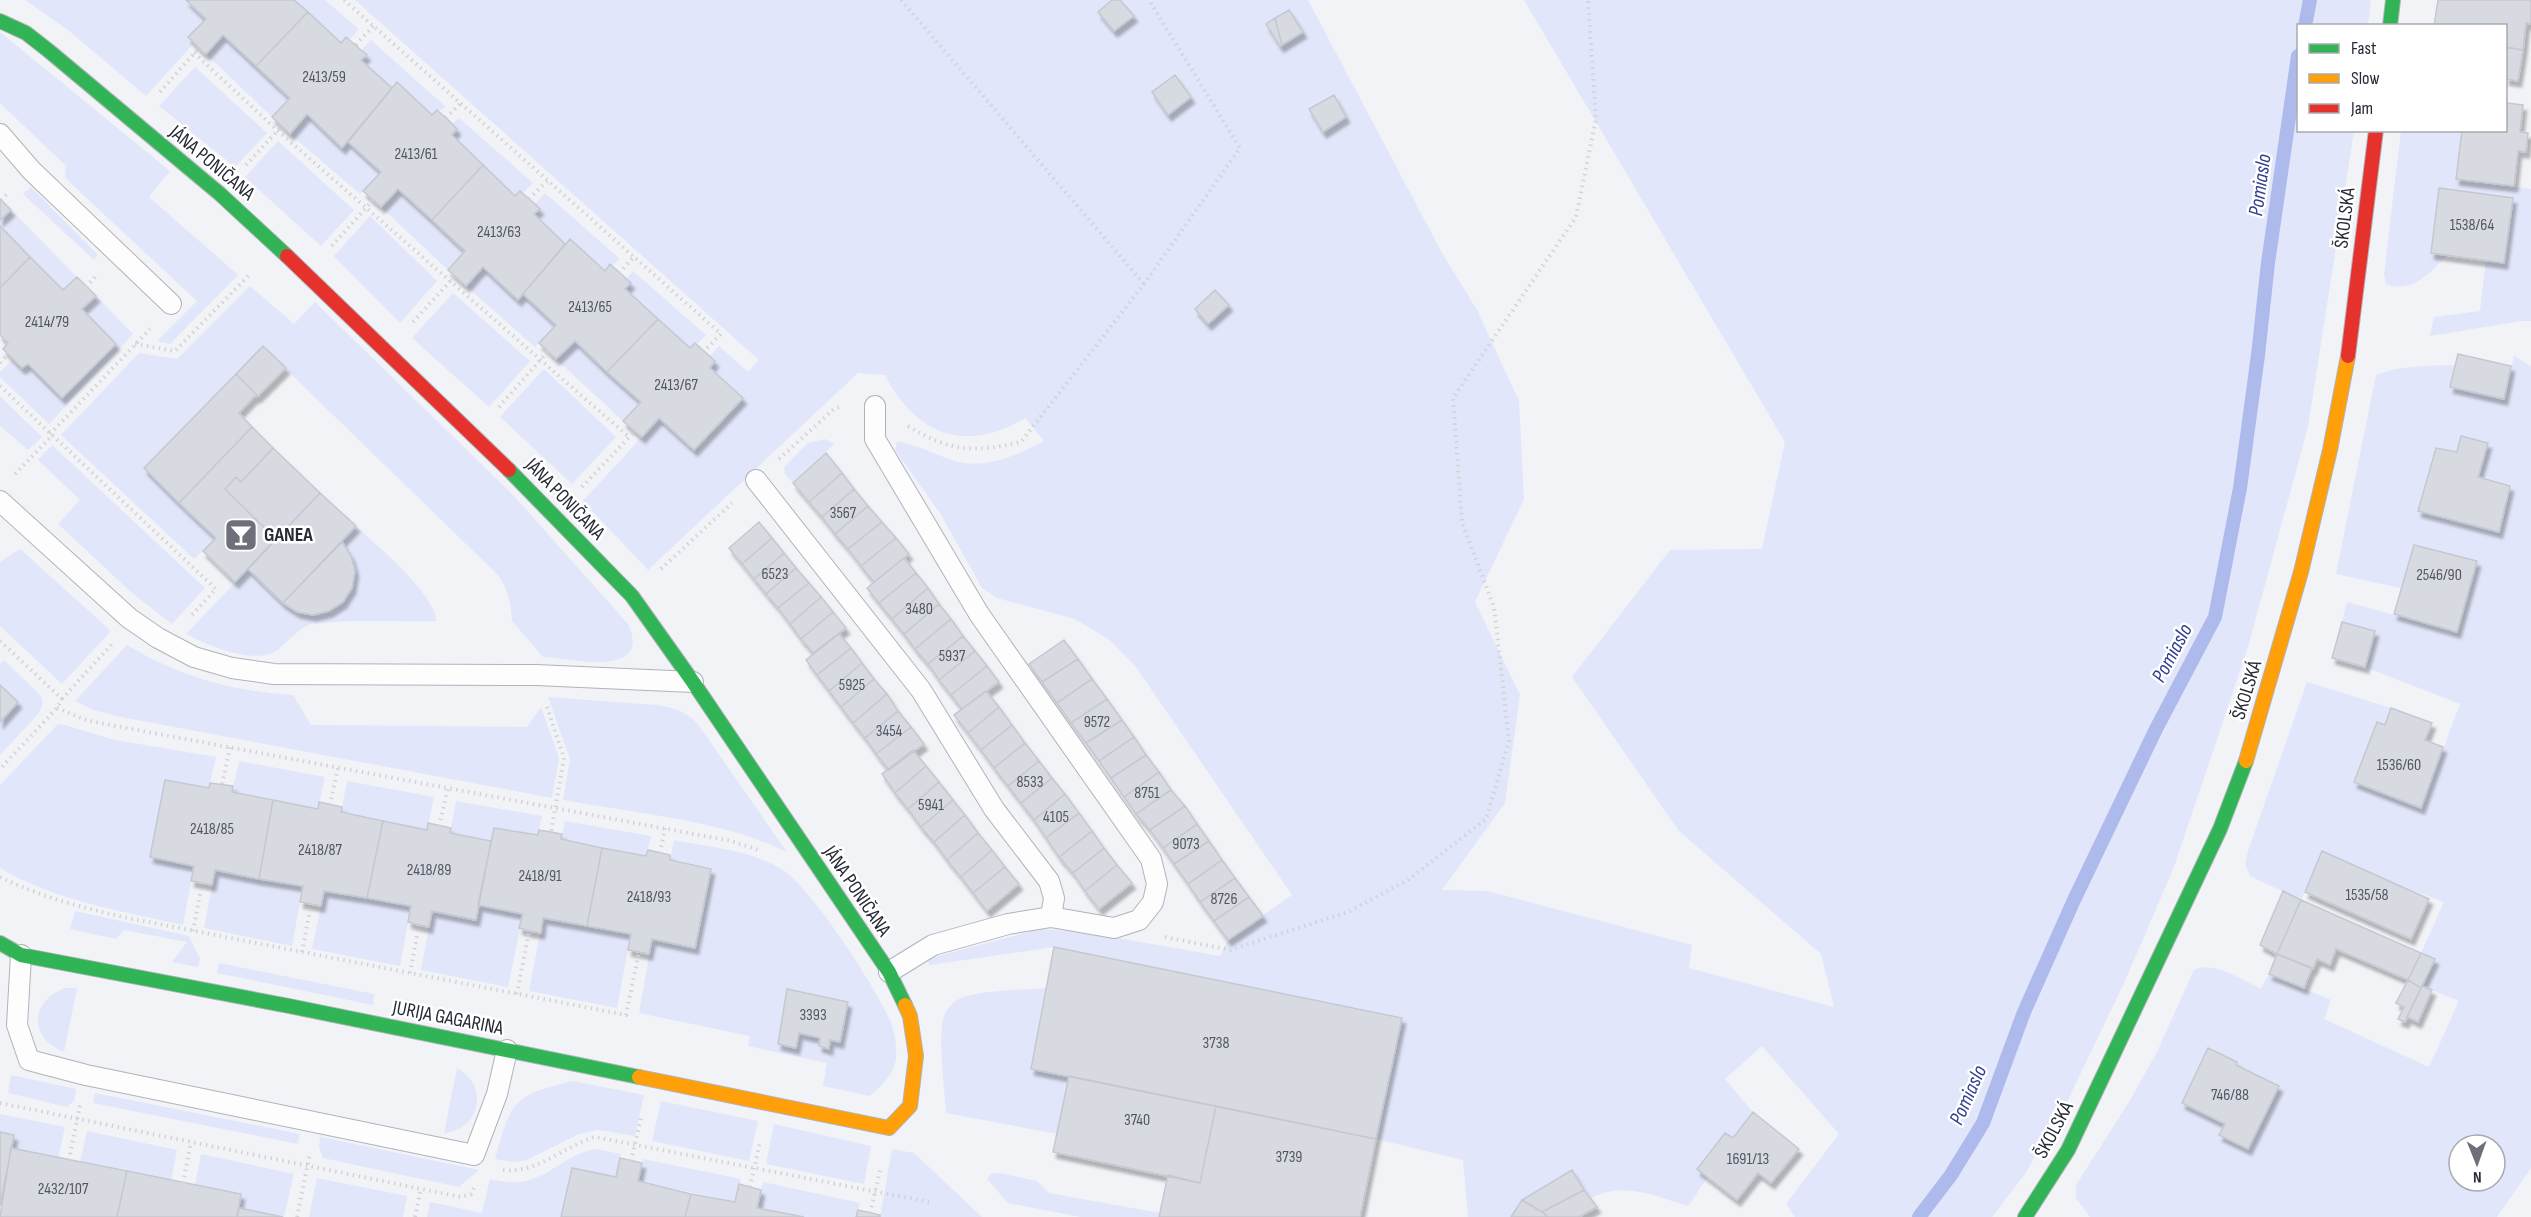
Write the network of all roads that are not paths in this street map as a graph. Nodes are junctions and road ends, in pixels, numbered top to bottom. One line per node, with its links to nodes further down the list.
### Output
1 (2393, 0): 3 (street)
2 (0, 21): 10 (street, JÁNA PONIČANA)
3 (2390, 24)
4 (2376, 132): 17 (street, ŠKOLSKÁ)
5 (0, 134): 6 (lane)
6 (171, 304)
7 (875, 406): 11 (lane)
8 (756, 480): 11 (lane)
9 (0, 501): 10 (lane)
10 (693, 682): 14 (street, JÁNA PONIČANA)
11 (1051, 916): 14 (lane)
12 (0, 943): 13 (street, JURIJA GAGARINA)
13 (21, 954): 15 (street, JURIJA GAGARINA); 15 (lane)
14 (889, 972): 16 (street, JÁNA PONIČANA)
15 (507, 1050): 16 (street, JURIJA GAGARINA)
16 (889, 1128)
17 (2025, 1217)

